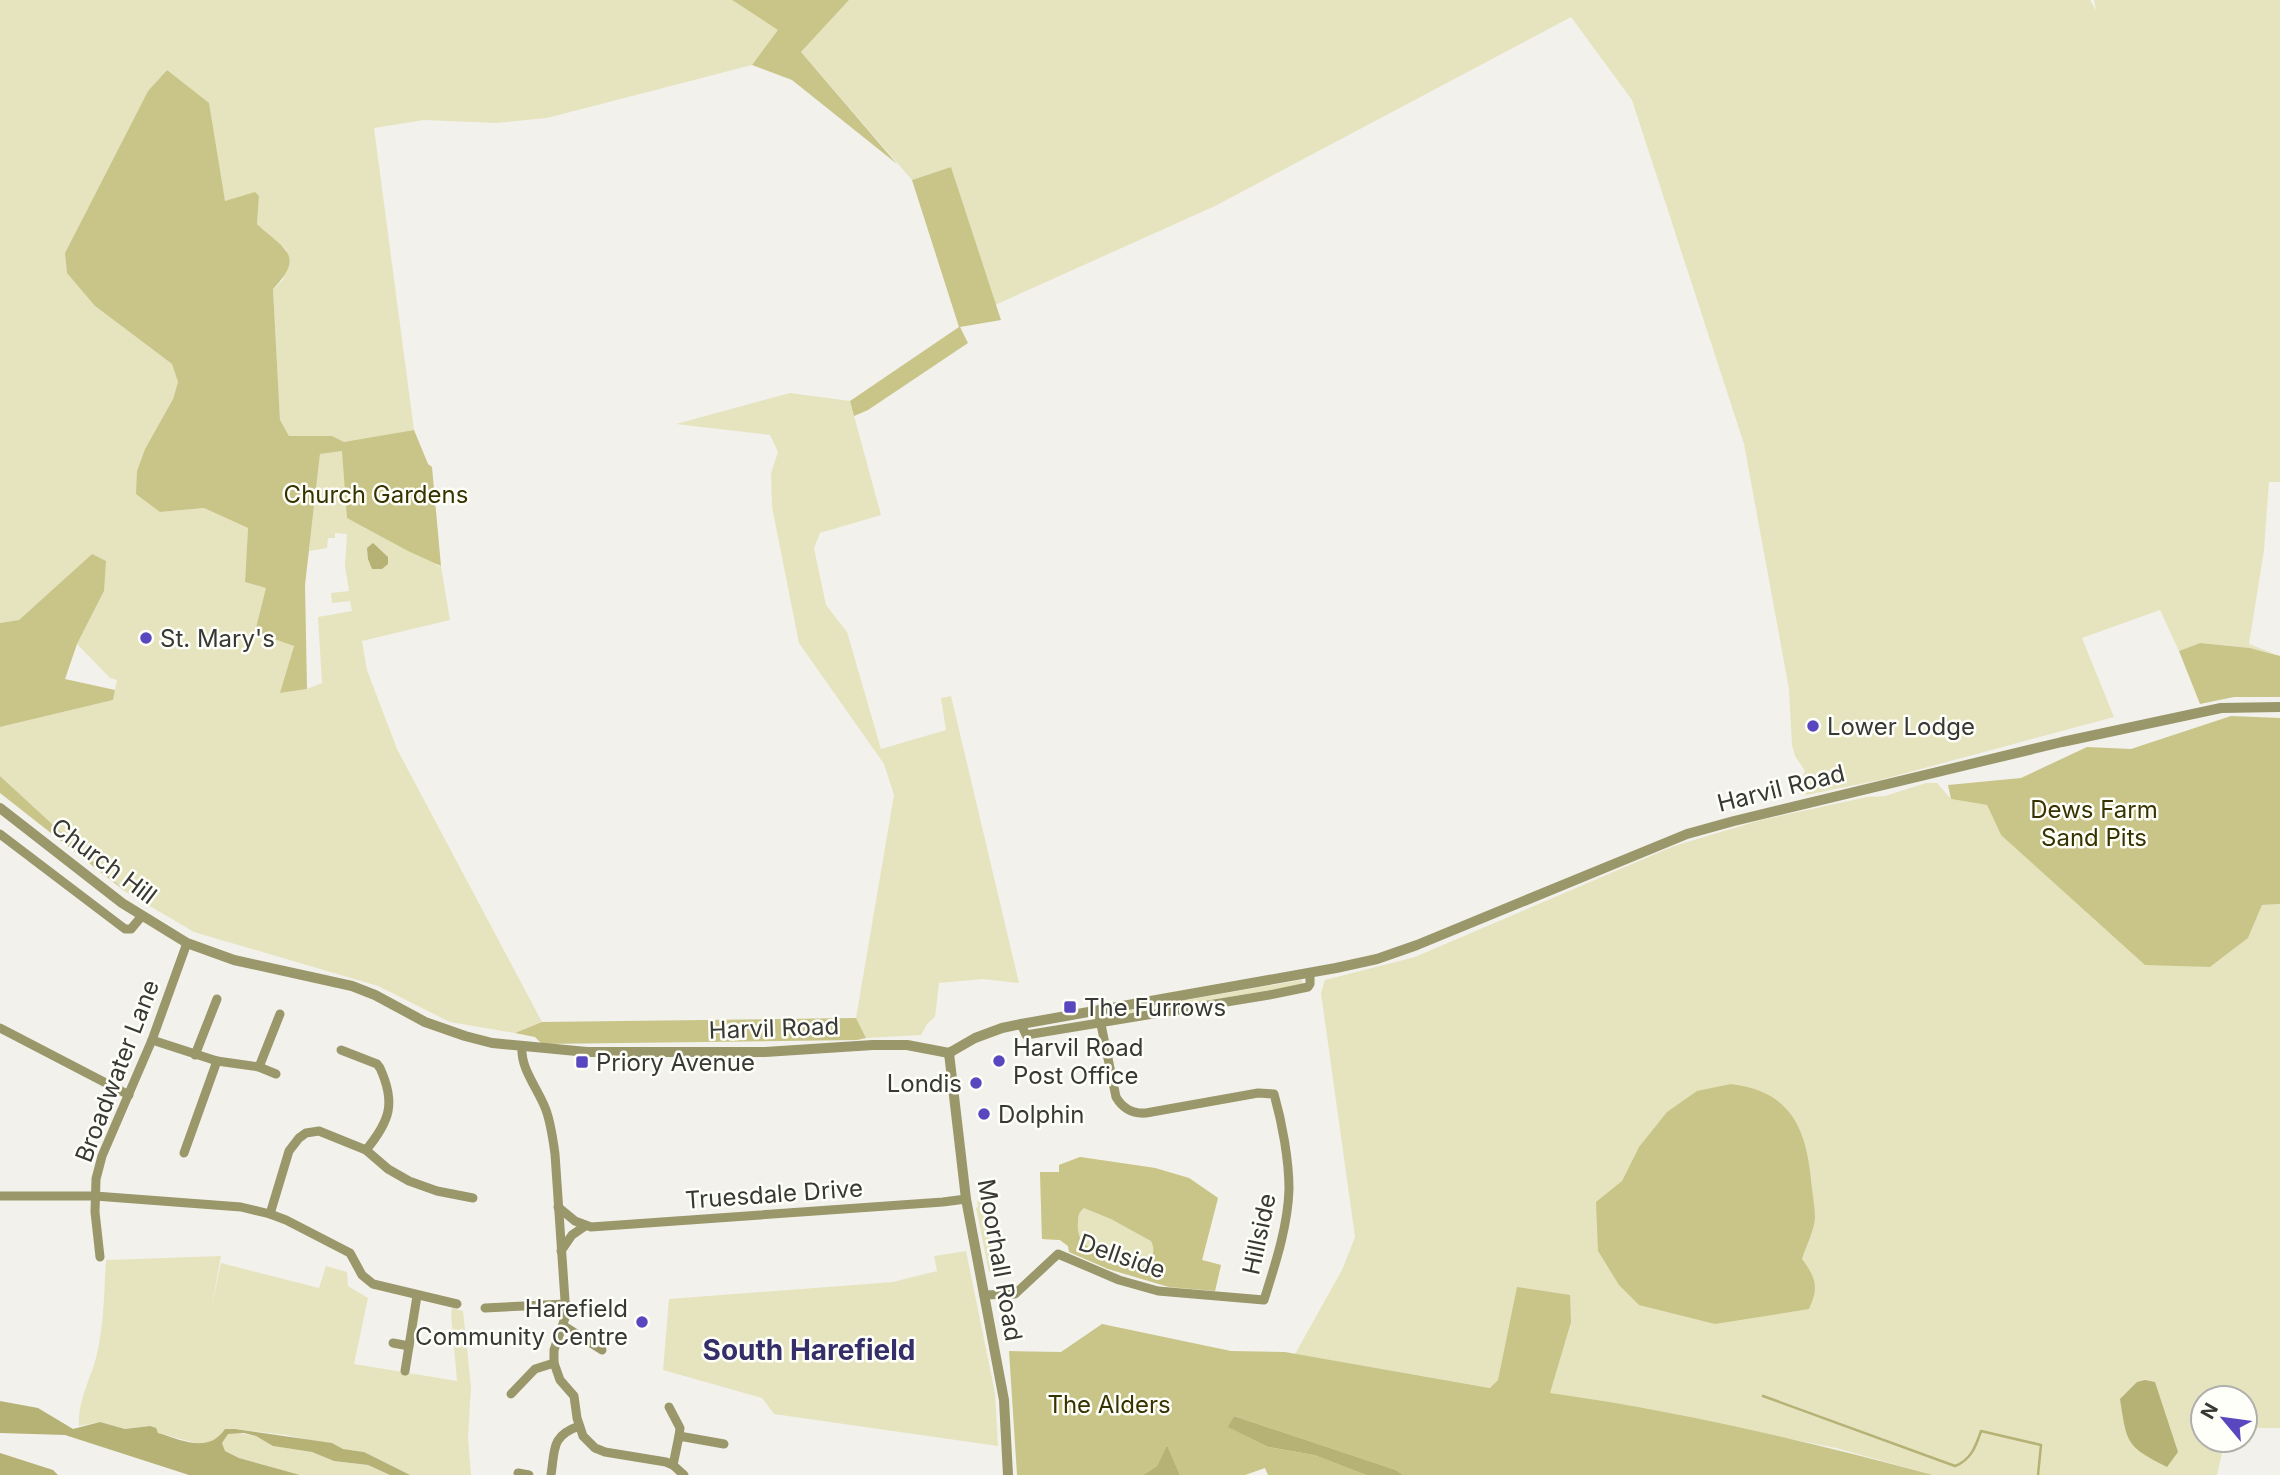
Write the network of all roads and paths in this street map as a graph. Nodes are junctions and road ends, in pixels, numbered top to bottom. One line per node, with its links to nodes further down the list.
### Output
1 (2280, 707): 6 (street, Harvil Road)
2 (0, 808): 4 (street, Church Hill)
3 (0, 834): 4 (street)
4 (141, 917): 5 (street, Church Hill)
5 (187, 943): 13 (street, Broadwater Lane); 14 (street, Church Hill)
6 (1310, 972): 8 (street, Harvil Road); 10 (street)
7 (217, 999): 17 (street)
8 (1098, 1010): 10 (street); 11 (street, Harvil Road)
9 (279, 1014): 19 (street)
10 (1101, 1023): 11 (street); 35 (street, Hillside)
11 (1021, 1024): 16 (street, Harvil Road)
12 (0, 1028): 21 (street)
13 (152, 1040): 17 (street); 21 (street, Broadwater Lane)
14 (522, 1046): 16 (street, Harvil Road); 28 (street)
15 (341, 1051): 22 (street)
16 (949, 1053): 27 (street, Moorhall Road)
17 (195, 1055): 18 (street)
18 (217, 1061): 19 (street); 23 (street)
19 (259, 1067): 20 (street)
20 (276, 1074)
21 (129, 1095): 25 (street, Broadwater Lane)
22 (366, 1150): 26 (street); 29 (street)
23 (184, 1153)
24 (0, 1196): 25 (street)
25 (95, 1196): 29 (street); 32 (street, Broadwater Lane)
26 (473, 1198)
27 (966, 1199): 30 (street, Truesdale Drive); 33 (street, Moorhall Road)
28 (558, 1207): 30 (street); 31 (street)
29 (270, 1214): 34 (street)
30 (585, 1226): 31 (street)
31 (560, 1252): 37 (street)
32 (100, 1257)
33 (984, 1295): 35 (street, Dellside); 55 (street, Moorhall Road)
34 (418, 1296): 36 (street); 41 (street)
35 (1264, 1300)
36 (457, 1304)
37 (566, 1304): 38 (street); 39 (street)
38 (485, 1308)
39 (564, 1326): 42 (street); 43 (street)
40 (393, 1343): 41 (street)
41 (410, 1346): 44 (street)
42 (602, 1350)
43 (554, 1363): 45 (street); 47 (street)
44 (405, 1371)
45 (511, 1394)
46 (669, 1407): 48 (street)
47 (579, 1426): 50 (street); 53 (street)
48 (680, 1436): 49 (street); 50 (street)
49 (724, 1444)
50 (673, 1465): 54 (street)
51 (518, 1473): 52 (street)
52 (529, 1475)
53 (551, 1475)
54 (684, 1475)
55 (1009, 1475)

